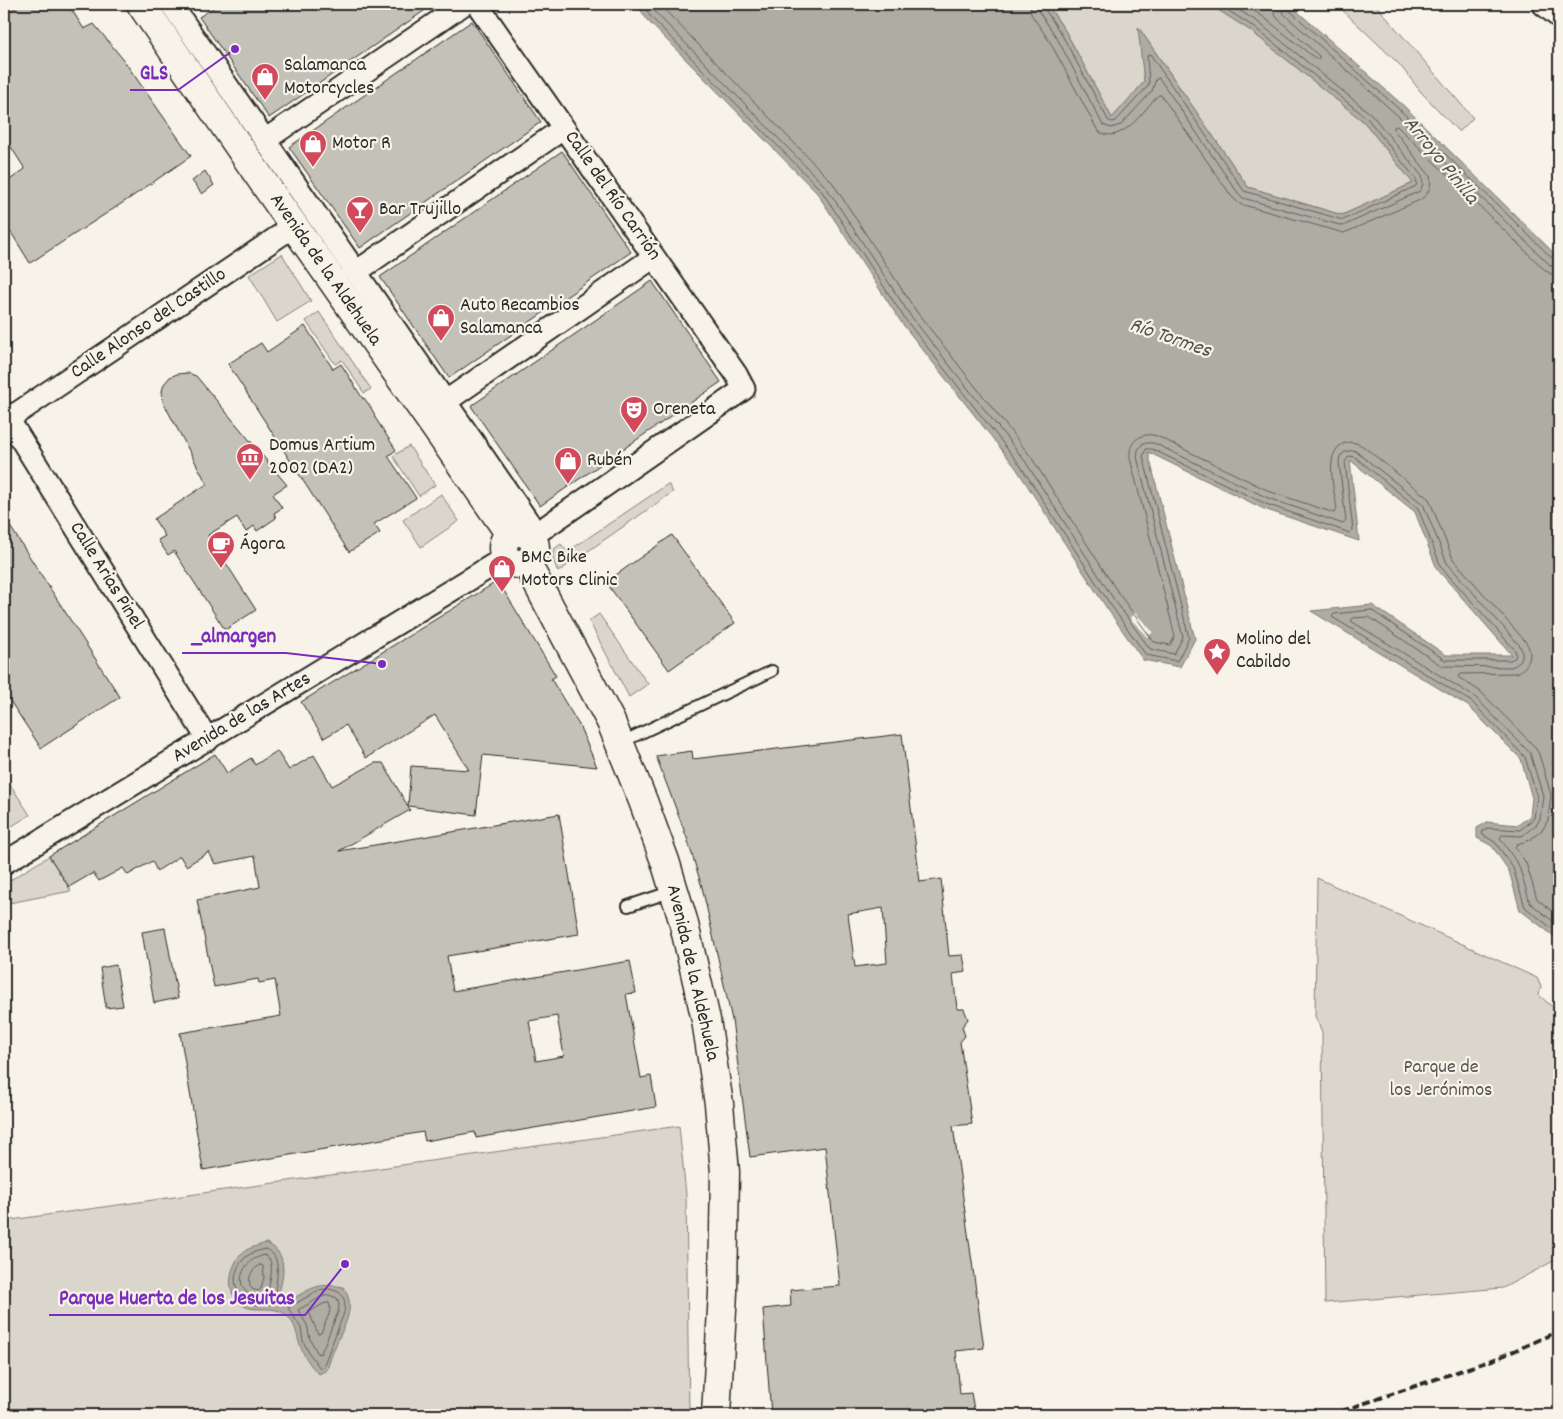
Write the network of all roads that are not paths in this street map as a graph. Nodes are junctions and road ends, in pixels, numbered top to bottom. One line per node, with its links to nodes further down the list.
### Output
1 (141, 4): 9 (main road, Avenida de la Aldehuela)
2 (464, 4): 8 (street)
3 (477, 4): 7 (street, Calle del Río Carrión)
4 (1542, 4): 6 (street)
5 (179, 6): 8 (street, Avenida de la Aldehuela)
6 (1559, 17)
7 (564, 128): 10 (street, Calle del Río Carrión); 11 (street)
8 (265, 140): 11 (street, Avenida de la Aldehuela)
9 (294, 226): 14 (street, Calle Alonso del Castillo); 15 (main road, Avenida de la Aldehuela)
10 (654, 257): 12 (street, Calle del Río Carrión); 13 (street)
11 (356, 272): 13 (street, Avenida de la Aldehuela)
12 (744, 389): 15 (street, Avenida de las Artes)
13 (445, 402): 15 (street, Avenida de la Aldehuela)
14 (5, 417): 17 (street, Calle Arias Pinel)
15 (522, 545): 17 (street, Avenida de las Artes); 18 (main road, Avenida de la Aldehuela)
16 (772, 671): 18 (lane)
17 (208, 740): 19 (street, Avenida de las Artes)
18 (620, 744): 20 (main road, Avenida de la Aldehuela)
19 (4, 862)
20 (674, 891): 21 (lane); 22 (main road, Avenida de la Aldehuela)
21 (628, 906)
22 (716, 1415)

